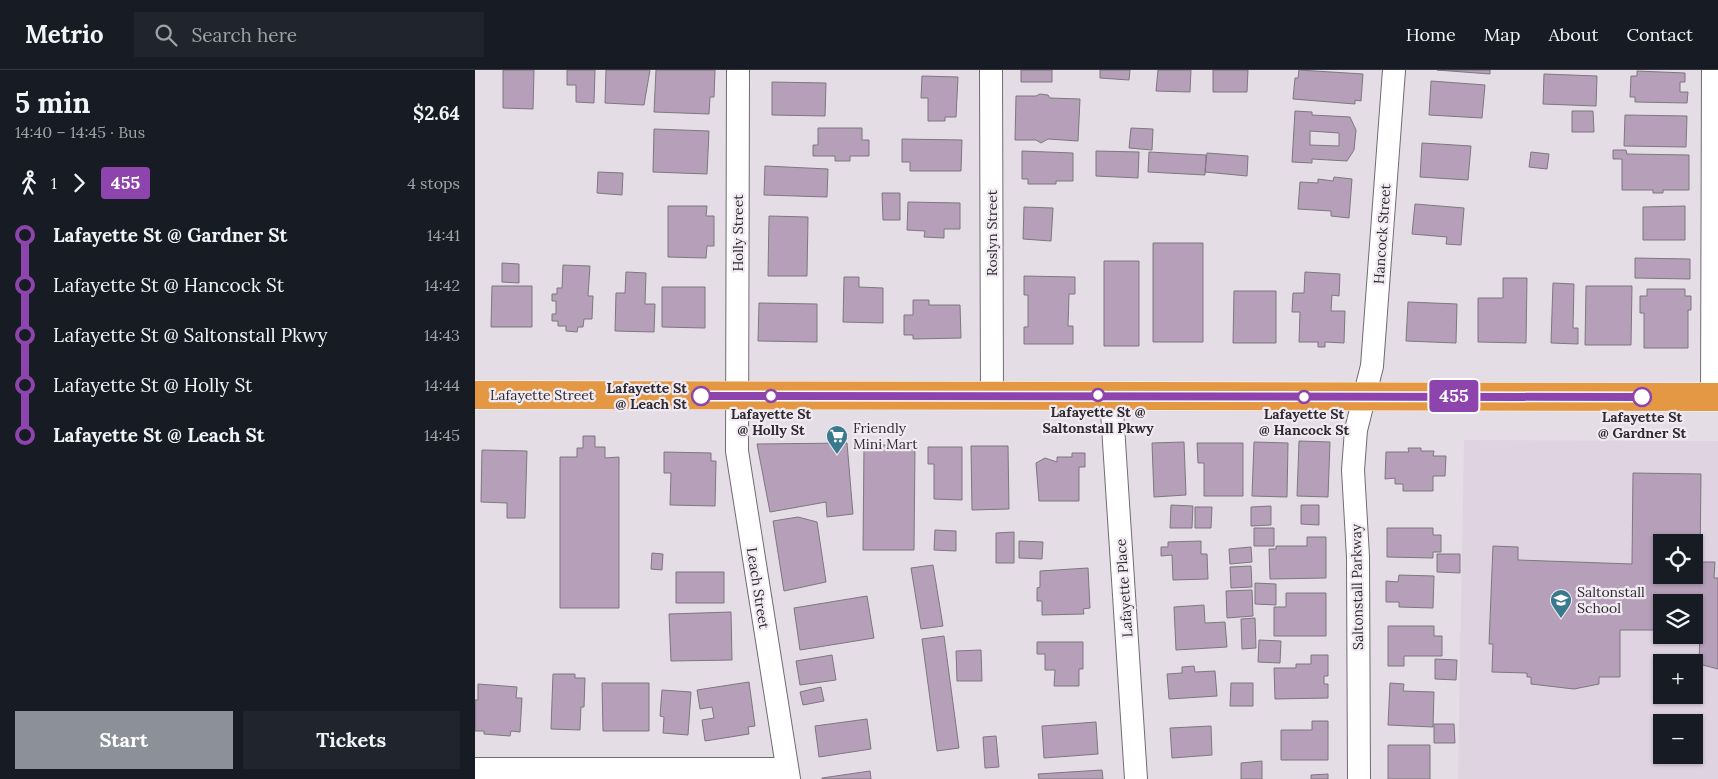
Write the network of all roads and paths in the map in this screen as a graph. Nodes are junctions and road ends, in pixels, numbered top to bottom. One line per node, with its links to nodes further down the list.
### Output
1 (738, 70): 6 (street, Holly Street)
2 (991, 70): 7 (street, Roslyn Street)
3 (1394, 70): 9 (street, Hancock Street)
4 (1713, 70): 10 (street)
5 (475, 395): 6 (highway, Lafayette Street)
6 (737, 396): 7 (highway, Lafayette Street); 13 (street, Leach Street)
7 (992, 396): 8 (highway, Lafayette Street)
8 (1111, 396): 9 (highway, Lafayette Street); 14 (street, Lafayette Place)
9 (1363, 397): 10 (highway, Lafayette Street); 15 (street, Saltonstall Parkway)
10 (1715, 397)
11 (475, 769): 12 (street)
12 (590, 774): 13 (street)
13 (788, 774)
14 (1136, 779)
15 (1359, 779)

